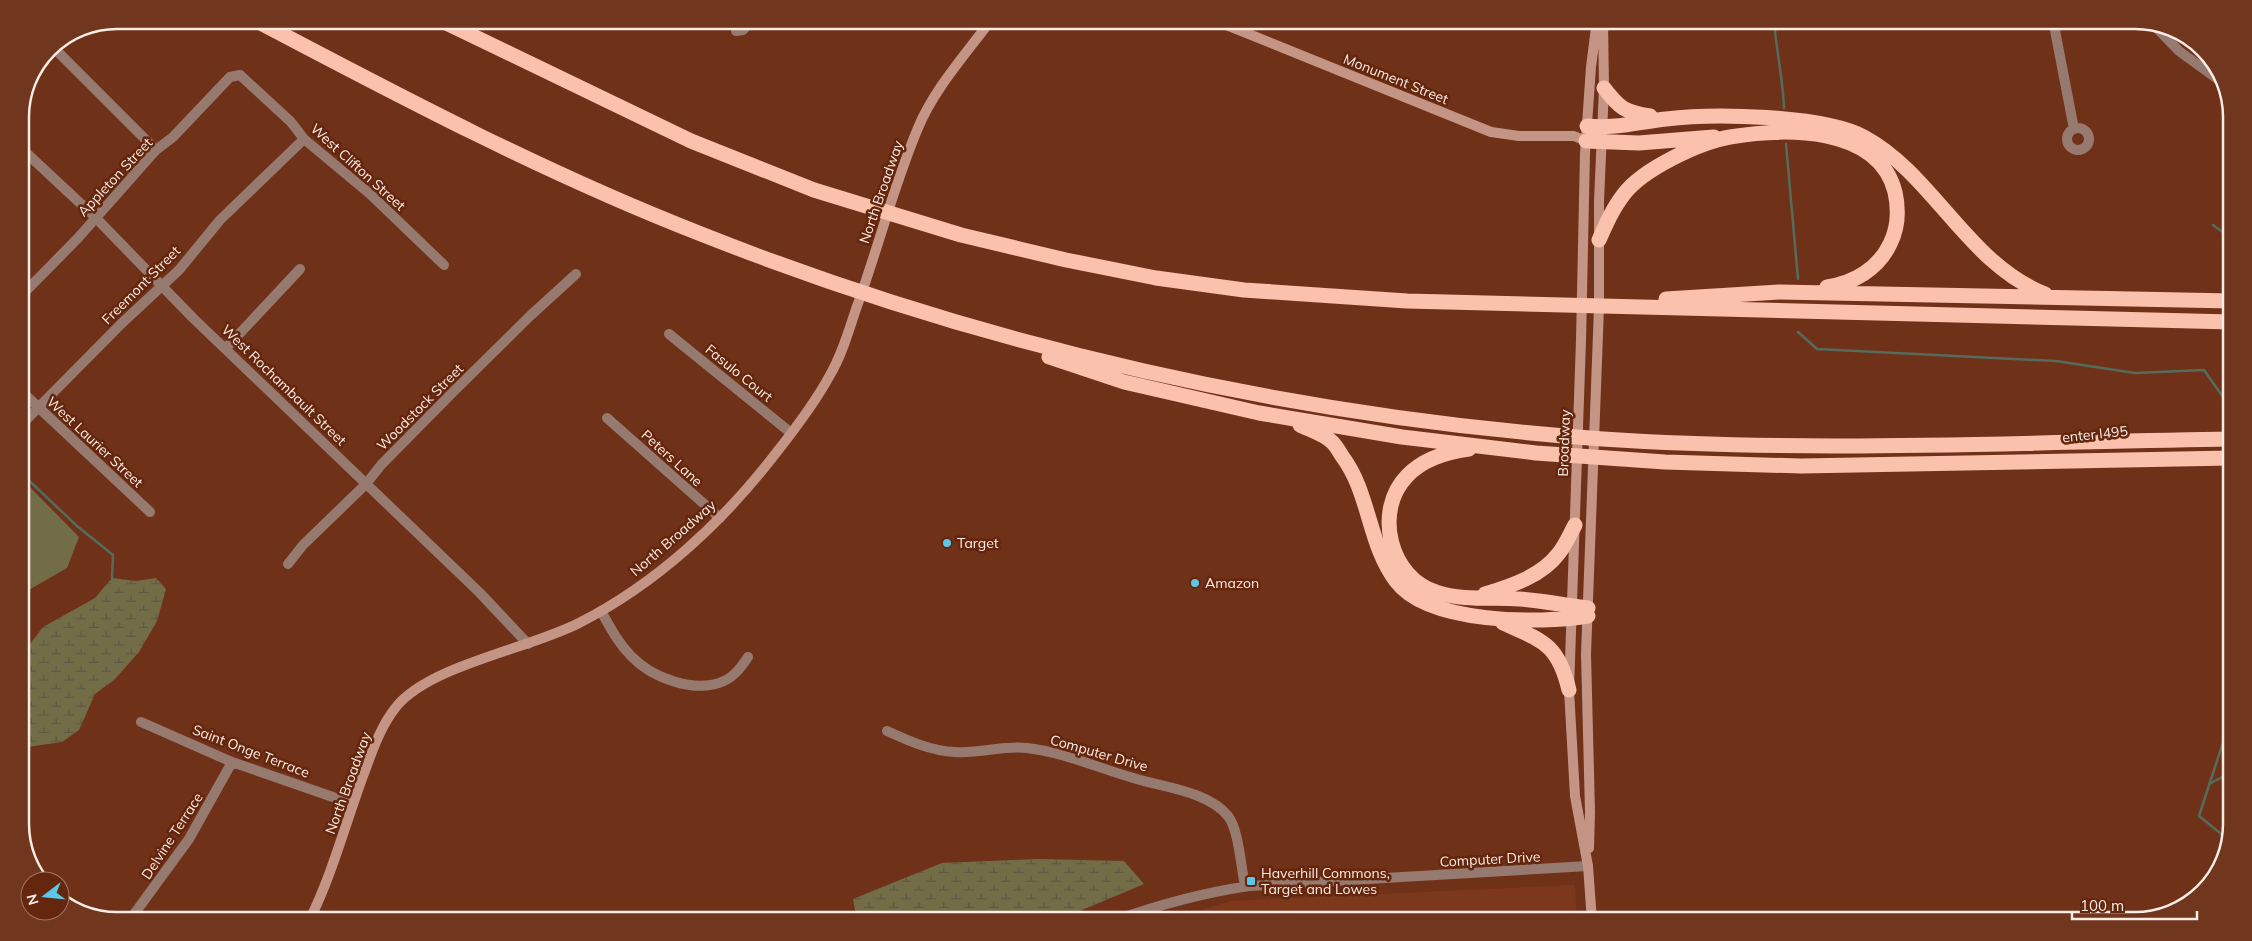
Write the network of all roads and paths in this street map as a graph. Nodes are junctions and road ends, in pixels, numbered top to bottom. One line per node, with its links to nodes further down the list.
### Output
1 (272, 29): 34 (highway)
2 (458, 29): 32 (highway)
3 (744, 29): 9 (street)
4 (984, 29): 42 (main road, North Broadway)
5 (1236, 29): 17 (main road, Monument Street)
6 (1596, 29): 17 (main road, Broadway)
7 (1603, 29): 14 (main road, Broadway)
8 (2056, 29): 16 (street)
9 (736, 31)
10 (2161, 32): 12 (street)
11 (58, 52): 20 (street)
12 (2212, 75)
13 (230, 77): 19 (street, West Clifton Street); 20 (street, Appleton Street)
14 (1604, 88): 15 (highway); 17 (main road, Broadway)
15 (1667, 118): 17 (highway); 30 (highway)
16 (2074, 129)
17 (1590, 134): 18 (highway); 23 (main road, Broadway); 51 (main road, Broadway)
18 (1728, 137): 23 (highway); 29 (highway)
19 (304, 139): 24 (street, West Clifton Street); 27 (street, Freemont Street)
20 (156, 150): 22 (street, Appleton Street)
21 (29, 155): 22 (street, West Rochambault Street)
22 (96, 218): 27 (street, West Rochambault Street); 28 (street, Appleton Street)
23 (1599, 240): 55 (main road, Broadway)
24 (444, 265)
25 (300, 269): 36 (street)
26 (576, 274): 48 (street, Woodstock Street)
27 (161, 286): 36 (street, West Rochambault Street); 38 (street, Freemont Street)
28 (29, 288)
29 (1793, 292): 30 (highway); 32 (highway)
30 (2056, 299): 31 (highway)
31 (2223, 301)
32 (1587, 305): 33 (highway)
33 (2223, 322)
34 (986, 331): 41 (highway); 44 (highway)
35 (669, 334): 42 (street, Fasulo Court)
36 (226, 348): 48 (street, West Rochambault Street)
37 (29, 399): 38 (street, West Laurier Street)
38 (38, 408): 39 (street, Freemont Street); 49 (street, West Laurier Street)
39 (29, 416)
40 (607, 418): 50 (street, Peters Lane)
41 (1288, 418): 45 (highway); 57 (highway)
42 (791, 433): 50 (main road, North Broadway)
43 (2223, 438): 44 (highway)
44 (2206, 439): 47 (highway, enter I495)
45 (1482, 447): 47 (highway); 53 (highway)
46 (2223, 458): 47 (highway)
47 (1988, 462)
48 (366, 484): 52 (street, Woodstock Street); 58 (street, West Rochambault Street)
49 (150, 512)
50 (720, 518): 54 (main road, North Broadway)
51 (1575, 525): 53 (highway); 56 (main road, Broadway)
52 (288, 564)
53 (1472, 597): 56 (highway)
54 (601, 611): 58 (main road, North Broadway); 59 (street)
55 (1588, 612): 56 (highway); 65 (main road, Broadway)
56 (1571, 613): 57 (highway); 60 (main road, Broadway)
57 (1492, 618): 60 (highway)
58 (528, 644): 64 (main road, North Broadway)
59 (748, 656)
60 (1569, 690): 65 (main road, Broadway)
61 (141, 722): 63 (street, Saint Onge Terrace)
62 (887, 731): 66 (street, Computer Drive)
63 (232, 762): 64 (street, Saint Onge Terrace); 67 (street, Delvine Terrace)
64 (353, 804): 68 (main road, North Broadway)
65 (1588, 866): 66 (street, Computer Drive); 70 (main road, Broadway)
66 (1245, 886): 69 (street, Computer Drive)
67 (136, 912)
68 (312, 912)
69 (1138, 912)
70 (1591, 912)

